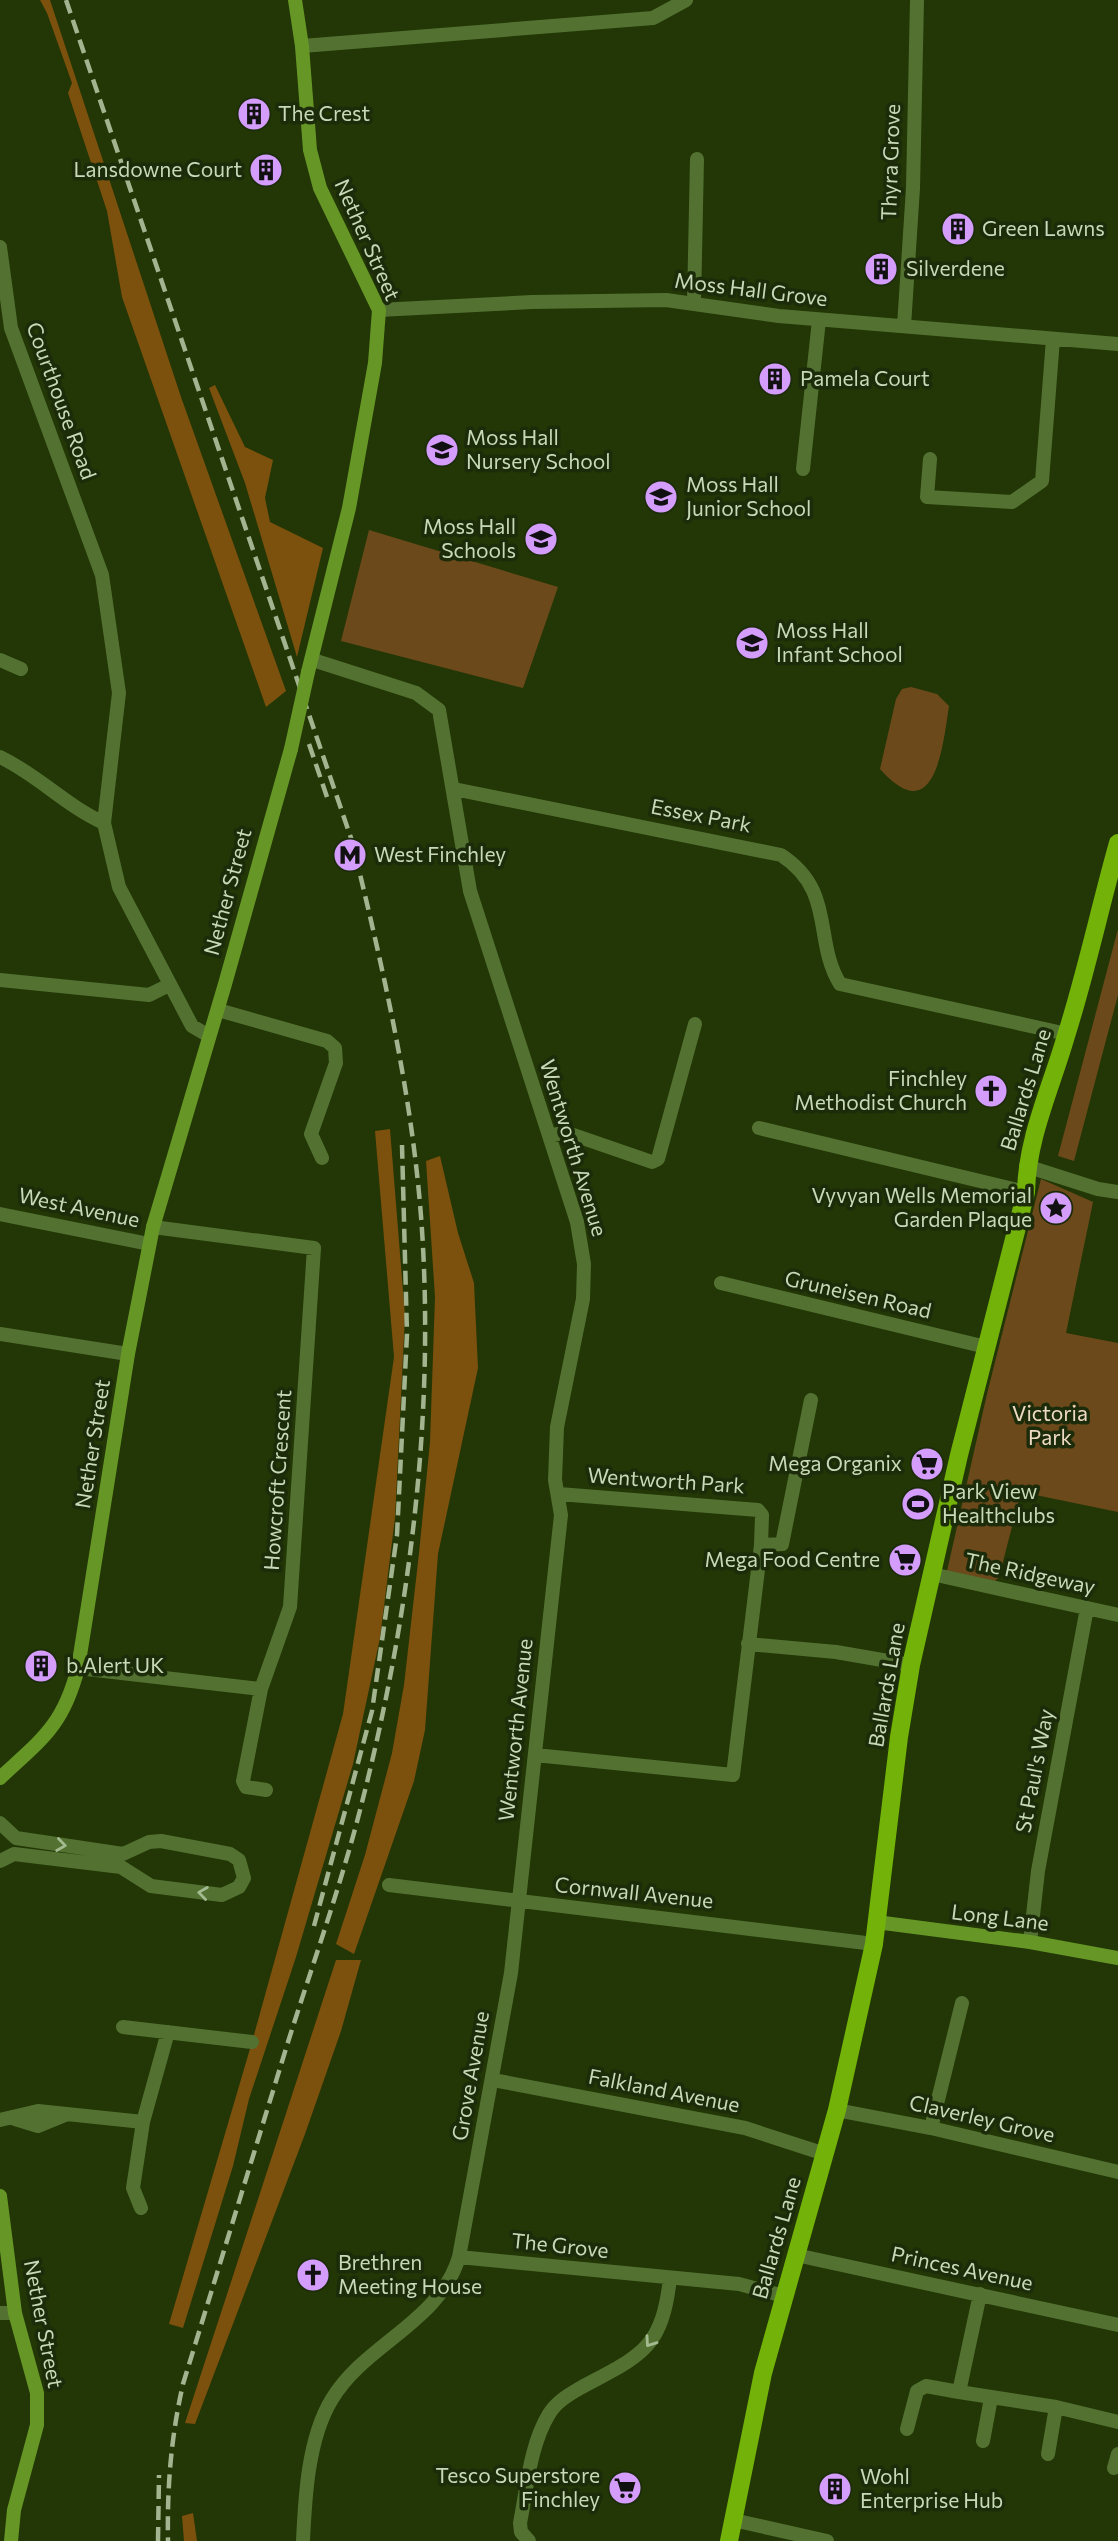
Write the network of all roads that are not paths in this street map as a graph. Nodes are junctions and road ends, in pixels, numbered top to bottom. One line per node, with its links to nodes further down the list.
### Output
1 (295, 0): 4 (street, Nether Street)
2 (686, 0): 4 (street)
3 (917, 0): 10 (street, Thyra Grove)
4 (303, 47): 8 (street, Nether Street)
5 (697, 159): 7 (street)
6 (0, 247): 20 (street, Courthouse Road)
7 (694, 303): 8 (street, Moss Hall Grove); 9 (street, Moss Hall Grove)
8 (379, 310): 16 (street, Nether Street)
9 (819, 320): 10 (street, Moss Hall Grove); 14 (street)
10 (904, 326): 11 (street, Moss Hall Grove)
11 (1053, 339): 12 (street, Moss Hall Grove); 13 (street)
12 (1118, 344)
13 (930, 459)
14 (803, 469)
15 (0, 660): 17 (street)
16 (311, 666): 19 (street); 25 (street, Nether Street, bridge)
17 (21, 669)
18 (0, 757): 20 (street)
19 (454, 789): 27 (street, Essex Park); 30 (street, Wentworth Avenue)
20 (104, 823): 24 (street, Courthouse Road)
21 (1118, 843): 22 (main road, Ballards Lane)
22 (1112, 892): 27 (main road, Ballards Lane)
23 (0, 980): 24 (street)
24 (169, 985): 28 (street, Courthouse Road)
25 (218, 1010): 28 (street, Nether Street); 31 (street)
26 (695, 1024): 30 (street)
27 (1067, 1034): 32 (main road, Ballards Lane)
28 (209, 1036): 36 (street, Nether Street)
29 (759, 1128): 33 (street)
30 (550, 1136): 43 (street, Wentworth Avenue)
31 (321, 1158)
32 (1026, 1166): 33 (main road, Ballards Lane); 34 (street)
33 (1026, 1192): 40 (main road, Ballards Lane)
34 (1118, 1192)
35 (0, 1214): 37 (street, West Avenue)
36 (153, 1227): 37 (street, Nether Street); 51 (street, Howcroft Crescent)
37 (149, 1244): 41 (street, Nether Street)
38 (721, 1283): 40 (street, Gruneisen Road)
39 (0, 1334): 41 (street)
40 (986, 1347): 45 (main road, Ballards Lane)
41 (128, 1354): 50 (street, Nether Street)
42 (811, 1400): 44 (street)
43 (559, 1494): 44 (street, Wentworth Park); 52 (street, Wentworth Avenue)
44 (761, 1545): 48 (street, Wentworth Park)
45 (932, 1574): 46 (street, The Ridgeway); 49 (main road, Ballards Lane)
46 (1087, 1608): 47 (street, The Ridgeway); 60 (street, St Paul's Way)
47 (1118, 1615)
48 (748, 1644): 49 (street); 52 (street, Wentworth Park)
49 (911, 1665): 59 (main road, Ballards Lane)
50 (78, 1668): 51 (street); 53 (street, Nether Street)
51 (261, 1689): 54 (street)
52 (534, 1755): 58 (street, Wentworth Avenue)
53 (0, 1777)
54 (266, 1790)
55 (0, 1824): 56 (street, one-way to 56)
56 (0, 1861)
57 (389, 1885): 58 (street, Cornwall Avenue)
58 (518, 1901): 61 (street, Cornwall Avenue); 67 (street, Grove Avenue)
59 (876, 1922): 60 (street, Long Lane); 61 (main road, Ballards Lane)
60 (1030, 1942): 62 (street, Long Lane)
61 (874, 1944): 68 (main road, Ballards Lane)
62 (1118, 1958)
63 (962, 2003): 71 (street)
64 (123, 2027): 65 (street)
65 (168, 2032): 66 (street); 70 (street)
66 (252, 2042)
67 (493, 2080): 72 (street, Falkland Avenue); 77 (street, Grove Avenue)
68 (837, 2110): 71 (street, Claverley Grove); 72 (main road, Ballards Lane)
69 (6, 2119): 70 (street)
70 (143, 2122): 75 (street)
71 (931, 2128): 73 (street, Claverley Grove)
72 (825, 2154): 76 (main road, Ballards Lane)
73 (1118, 2172)
74 (0, 2196): 82 (street, Nether Street)
75 (141, 2208)
76 (796, 2255): 79 (street, Princes Avenue); 80 (main road, Ballards Lane)
77 (459, 2257): 78 (street, The Grove); 94 (street)
78 (670, 2278): 80 (street, The Grove); 95 (street, one-way to 95)
79 (980, 2294): 83 (street, Princes Avenue); 84 (street)
80 (784, 2296): 92 (main road, Ballards Lane)
81 (0, 2313): 82 (street)
82 (15, 2314): 91 (street, Nether Street)
83 (1118, 2325)
84 (959, 2392): 85 (street); 88 (street)
85 (991, 2398): 86 (street); 89 (street)
86 (1056, 2407): 87 (street); 90 (street)
87 (1118, 2421)
88 (907, 2429)
89 (983, 2441)
90 (1048, 2454)
91 (7, 2511): 93 (street, Nether Street)
92 (733, 2519): 96 (main road, Ballards Lane); 97 (street)
93 (11, 2541)
94 (303, 2541)
95 (530, 2541)
96 (729, 2541)
97 (828, 2541)

